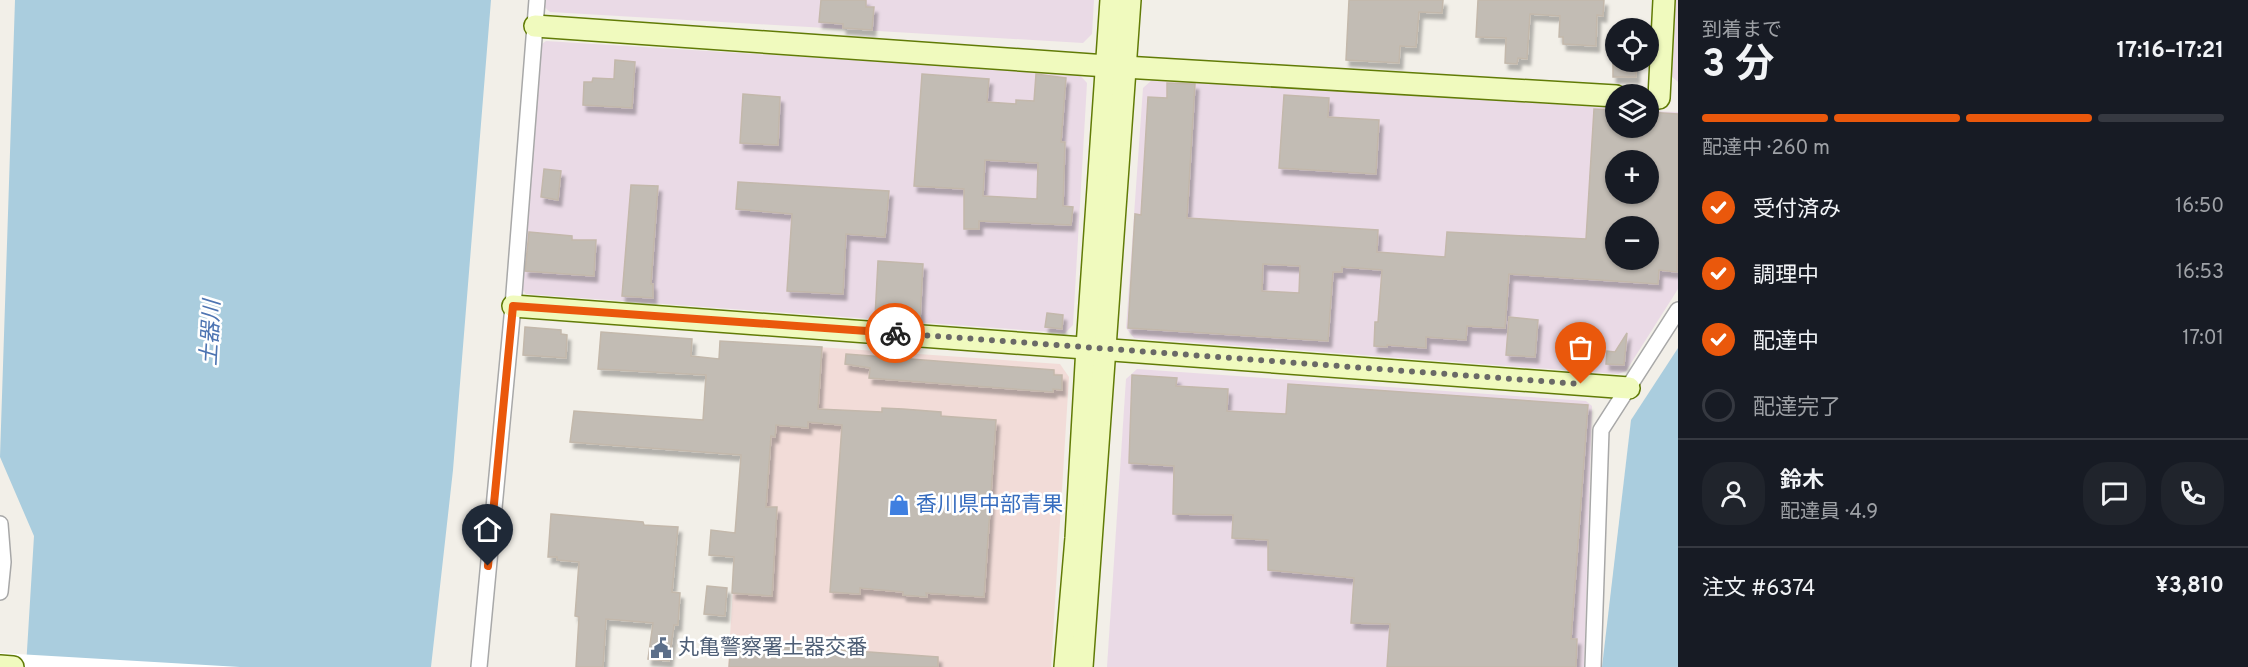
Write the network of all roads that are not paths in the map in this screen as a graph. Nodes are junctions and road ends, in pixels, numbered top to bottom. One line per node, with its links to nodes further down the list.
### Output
1 (537, 0): 5 (street)
2 (1111, 0): 6 (street)
3 (1130, 0): 6 (street)
4 (1664, 0): 8 (street)
5 (535, 26): 6 (street); 9 (street)
6 (1116, 66): 7 (street); 11 (street)
7 (1605, 95)
8 (1662, 98)
9 (513, 306): 11 (street); 17 (street)
10 (1678, 310): 12 (street)
11 (1096, 348): 12 (street); 18 (street); 19 (street)
12 (1629, 388): 20 (street)
13 (0, 524): 14 (street)
14 (0, 592)
15 (0, 666): 16 (street)
16 (13, 667)
17 (478, 667)
18 (1065, 667)
19 (1082, 667)
20 (1593, 667)

